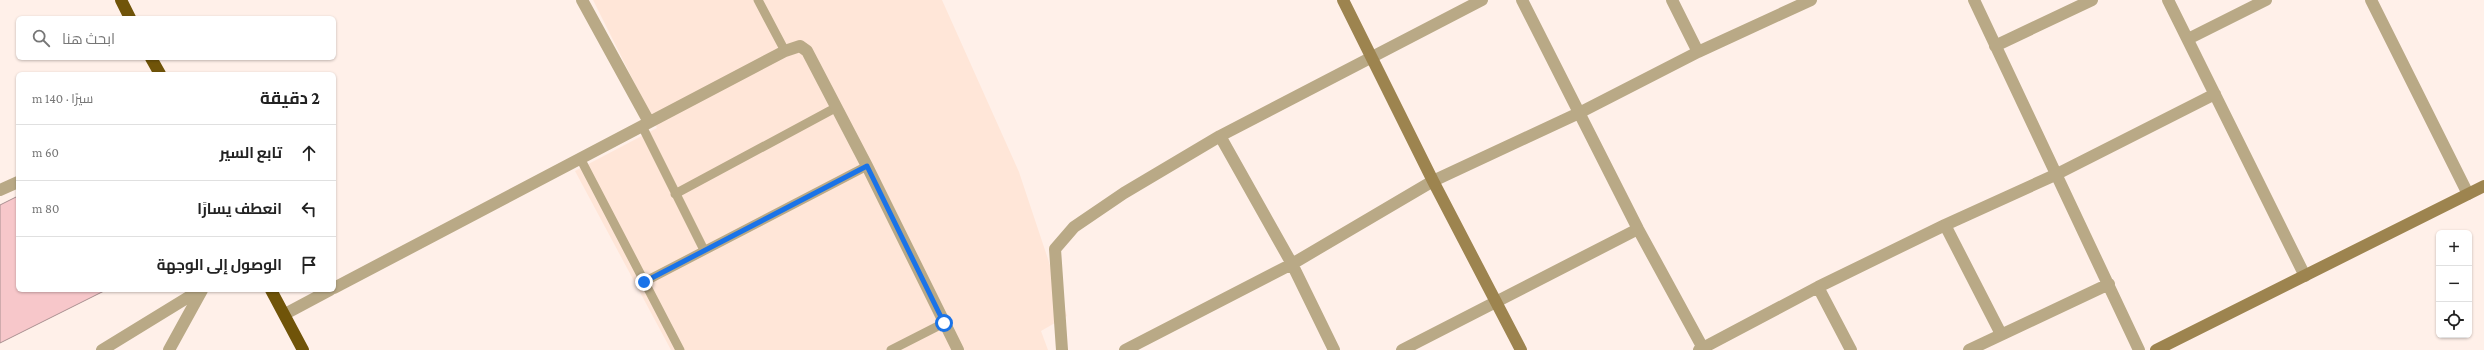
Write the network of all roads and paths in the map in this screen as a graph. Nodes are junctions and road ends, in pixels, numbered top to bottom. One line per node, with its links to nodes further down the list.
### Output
1 (121, 0): 14 (highway)
2 (582, 0): 25 (street)
3 (758, 0): 17 (lane)
4 (1343, 0): 19 (street)
5 (1482, 0): 19 (street)
6 (1522, 0): 24 (street)
7 (1672, 0): 18 (street)
8 (1811, 0): 18 (street)
9 (1974, 0): 16 (street)
10 (2092, 0): 16 (street)
11 (2168, 0): 15 (street)
12 (2266, 0): 15 (street)
13 (2371, 0): 35 (street)
14 (129, 16)
15 (2188, 39): 22 (street)
16 (1995, 46): 29 (street)
17 (785, 51): 23 (street); 25 (street)
18 (1698, 52): 24 (street)
19 (1372, 56): 26 (street); 30 (street)
20 (152, 60): 21 (highway)
21 (159, 72)
22 (2216, 94): 29 (street); 40 (street)
23 (837, 107): 28 (street); 34 (lane)
24 (1578, 113): 30 (street); 37 (street)
25 (645, 124): 27 (street); 34 (lane)
26 (1220, 136): 39 (street); 60 (street)
27 (580, 158): 41 (lane); 43 (street)
28 (867, 166): 38 (lane); 51 (street)
29 (2055, 175): 36 (street); 42 (street)
30 (1433, 181): 39 (street); 49 (street)
31 (16, 183): 33 (street)
32 (2484, 186): 35 (street)
33 (0, 190)
34 (675, 194): 38 (lane)
35 (2468, 194): 40 (street)
36 (1945, 225): 44 (street); 52 (street)
37 (1638, 229): 49 (street); 53 (street)
38 (704, 250): 41 (lane)
39 (1292, 264): 61 (street); 62 (street)
40 (2305, 276): 68 (street)
41 (644, 282): 57 (lane)
42 (2109, 284): 52 (street); 67 (street)
43 (336, 287)
44 (1818, 287): 53 (street); 65 (street)
45 (198, 292): 54 (street)
46 (200, 292): 55 (street)
47 (272, 292): 50 (highway)
48 (326, 292): 50 (street)
49 (1496, 302): 63 (street); 64 (street)
50 (284, 314): 56 (highway)
51 (944, 323): 58 (lane); 59 (street)
52 (2001, 334): 66 (street)
53 (1702, 349)
54 (102, 350)
55 (169, 350)
56 (303, 350)
57 (680, 350)
58 (891, 350)
59 (958, 350)
60 (1062, 350)
61 (1125, 350)
62 (1334, 350)
63 (1402, 350)
64 (1521, 350)
65 (1851, 350)
66 (1969, 350)
67 (2139, 350)
68 (2156, 350)

